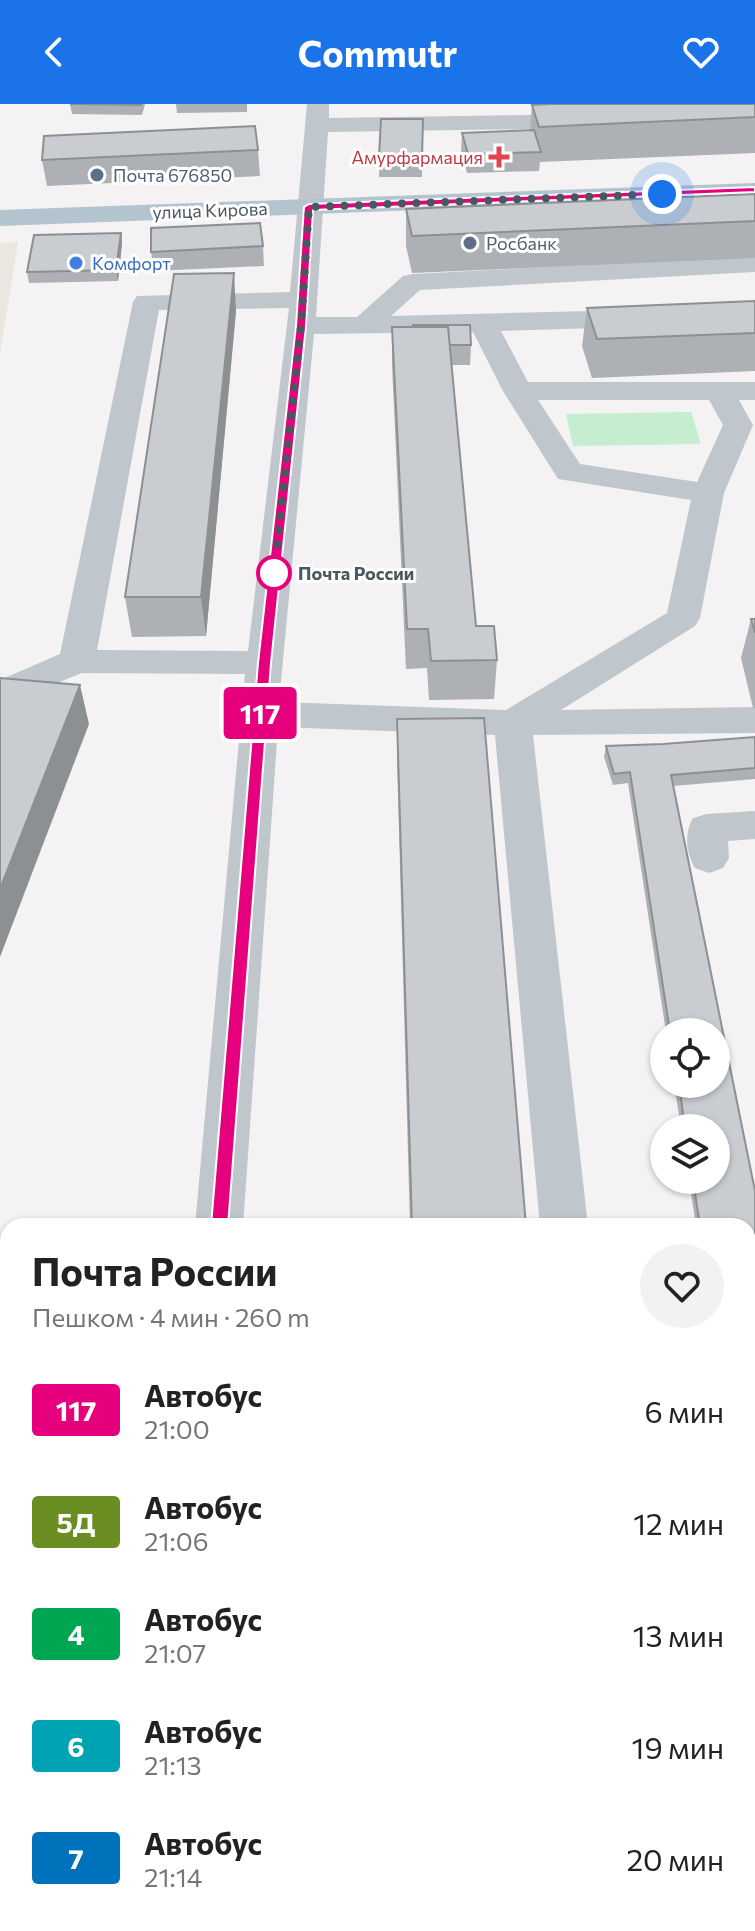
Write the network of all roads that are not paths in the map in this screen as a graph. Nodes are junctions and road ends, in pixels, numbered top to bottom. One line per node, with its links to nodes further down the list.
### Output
1 (316, 115): 2 (street); 4 (street)
2 (612, 120)
3 (755, 190): 4 (main road, улица Кирова)
4 (309, 207): 5 (main road, улица Кирова); 7 (street)
5 (0, 218)
6 (755, 264): 10 (street)
7 (302, 313): 10 (street); 15 (street); 16 (street)
8 (755, 315): 9 (street)
9 (483, 323): 10 (street); 12 (street)
10 (364, 325)
11 (719, 390): 12 (street); 13 (street); 14 (street)
12 (518, 391): 14 (street)
13 (755, 391)
14 (708, 493): 20 (street)
15 (77, 661): 16 (street); 17 (street)
16 (264, 663): 18 (street)
17 (0, 694)
18 (260, 714): 20 (street); 23 (street)
19 (755, 720): 20 (street)
20 (513, 723): 24 (street)
21 (755, 825): 22 (street)
22 (709, 858)
23 (220, 1218)
24 (563, 1218)

